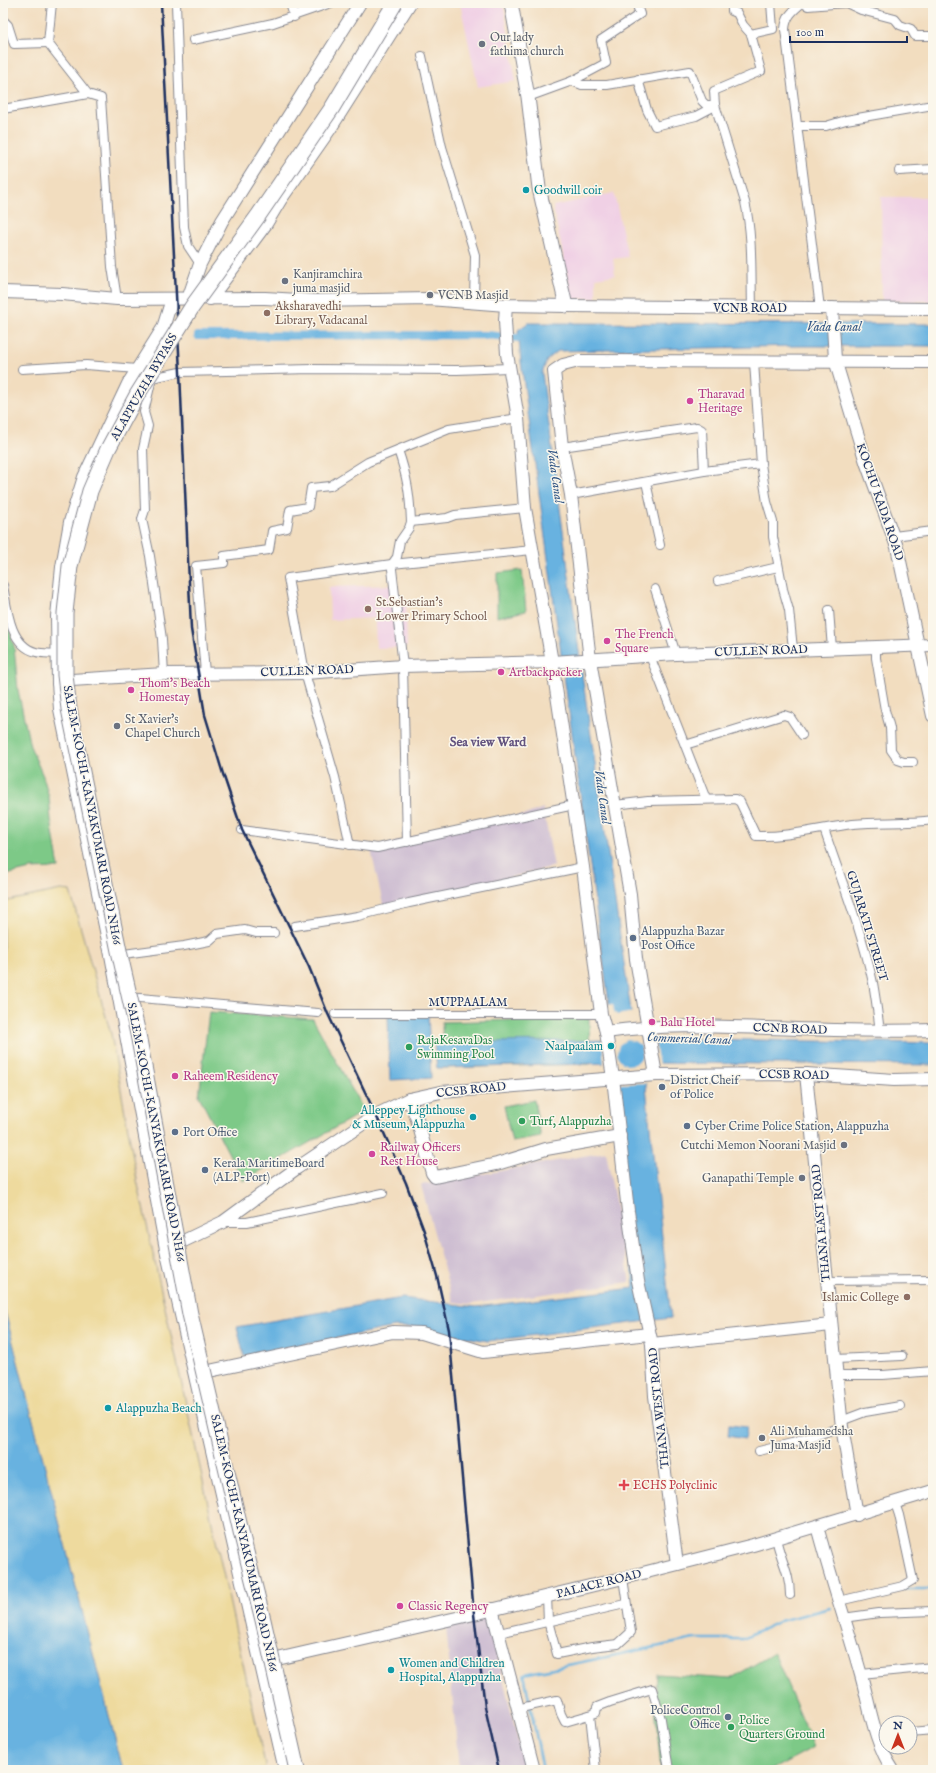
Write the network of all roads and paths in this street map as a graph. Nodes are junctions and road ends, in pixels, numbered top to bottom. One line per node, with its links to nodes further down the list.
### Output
1 (52, 3): 18 (street)
2 (176, 3): 30 (street)
3 (290, 3): 13 (street)
4 (331, 3): 13 (street)
5 (360, 3): 30 (main road)
6 (395, 3): 36 (highway, bridge)
7 (410, 3): 34 (main road)
8 (512, 3): 23 (main road)
9 (636, 3): 21 (street)
10 (732, 3): 15 (street)
11 (771, 3): 15 (street)
12 (802, 3): 16 (street); 27 (street)
13 (294, 16): 17 (street)
14 (3, 20): 18 (street)
15 (751, 34): 24 (street)
16 (933, 36)
17 (193, 40)
18 (48, 43): 22 (street)
19 (422, 56): 35 (street)
20 (638, 79): 21 (street); 24 (street); 24 (street)
21 (572, 82): 23 (street)
22 (88, 94): 26 (street); 32 (street)
23 (528, 96): 38 (main road)
24 (715, 105): 39 (street)
25 (933, 105): 27 (street)
26 (3, 109)
27 (797, 126): 41 (street)
28 (933, 169): 29 (street)
29 (899, 172)
30 (200, 264): 36 (main road)
31 (3, 292): 32 (main road, VCNB ROAD)
32 (117, 299): 33 (main road, VCNB ROAD)
33 (172, 299): 36 (main road, VCNB ROAD); 47 (main road)
34 (210, 299): 35 (main road, VCNB ROAD); 36 (main road, VCNB ROAD)
35 (474, 302): 37 (main road, VCNB ROAD)
36 (190, 303): 54 (highway, ALAPPUZHA BYPASS, bridge)
37 (506, 305): 38 (main road, VCNB ROAD); 45 (main road)
38 (566, 306): 39 (main road, VCNB ROAD)
39 (752, 308): 41 (main road, VCNB ROAD)
40 (933, 309): 41 (main road, VCNB ROAD)
41 (828, 310): 42 (main road, KOCHU KADA ROAD)
42 (834, 358): 43 (main road); 44 (main road); 59 (main road, KOCHU KADA ROAD)
43 (754, 362): 49 (main road); 51 (street)
44 (933, 362)
45 (509, 368): 48 (main road); 81 (street)
46 (22, 369): 47 (street)
47 (137, 369): 73 (main road)
48 (518, 418): 50 (street); 56 (main road)
49 (562, 447): 52 (street); 55 (main road)
50 (398, 450): 57 (street); 79 (street)
51 (761, 464): 52 (street); 63 (street)
52 (704, 471): 53 (street)
53 (646, 482): 55 (street); 60 (street)
54 (90, 491): 154 (highway, SALEM-KOCHI-KANYAKUMARI ROAD NH66, bridge)
55 (571, 495): 76 (main road)
56 (525, 508): 57 (street); 61 (main road)
57 (410, 525): 62 (street)
58 (933, 531): 59 (street)
59 (894, 536): 69 (main road, KOCHU KADA ROAD)
60 (660, 545)
61 (532, 550): 62 (street); 77 (main road)
62 (392, 564): 78 (street); 80 (street)
63 (778, 567): 64 (street); 72 (street)
64 (718, 581)
65 (3, 585): 73 (street)
66 (655, 590): 74 (street)
67 (828, 610): 71 (street)
68 (933, 645): 69 (main road, CULLEN ROAD)
69 (919, 646): 70 (main road, CULLEN ROAD); 83 (main road, KOCHU KADA ROAD)
70 (876, 647): 71 (main road, CULLEN ROAD); 86 (street)
71 (832, 648): 72 (main road, CULLEN ROAD)
72 (792, 649): 74 (main road, CULLEN ROAD)
73 (58, 654): 82 (main road)
74 (676, 654): 75 (main road, CULLEN ROAD)
75 (650, 656): 76 (main road, CULLEN ROAD); 85 (street)
76 (590, 660): 77 (main road, CULLEN ROAD); 89 (main road)
77 (554, 662): 78 (main road, CULLEN ROAD); 88 (main road)
78 (403, 666): 80 (main road, CULLEN ROAD); 93 (street)
79 (205, 673): 80 (main road, CULLEN ROAD); 81 (main road, CULLEN ROAD)
80 (305, 673): 94 (street)
81 (164, 674): 82 (main road, CULLEN ROAD)
82 (58, 683): 98 (main road)
83 (933, 716)
84 (802, 735): 85 (street)
85 (685, 745): 87 (street)
86 (913, 762)
87 (706, 799): 89 (street); 91 (street)
88 (574, 805): 93 (street); 95 (main road)
89 (615, 805): 103 (main road)
90 (933, 820): 91 (street)
91 (824, 829): 105 (street, GUJARATI STREET)
92 (242, 830): 94 (street)
93 (407, 842): 94 (street)
94 (350, 845)
95 (583, 867): 96 (street); 102 (main road)
96 (295, 926)
97 (274, 933): 98 (street)
98 (111, 955): 99 (main road)
99 (118, 996): 100 (street); 115 (main road)
100 (318, 1013)
101 (335, 1014): 102 (street, MUPPAALAM)
102 (602, 1014): 106 (main road)
103 (643, 1027): 105 (main road, CCNB ROAD); 106 (main road); 107 (main road)
104 (933, 1030): 105 (main road, CCNB ROAD)
105 (880, 1032)
106 (608, 1034): 109 (main road)
107 (652, 1072): 108 (main road, CCSB ROAD); 109 (main road)
108 (806, 1074): 110 (main road, CCSB ROAD); 117 (main road, THANA EAST ROAD)
109 (614, 1078): 111 (main road, CCSB ROAD); 112 (main road)
110 (933, 1079)
111 (409, 1099): 112 (main road); 114 (main road, CCSB ROAD)
112 (620, 1136): 119 (main road, THANA WEST ROAD)
113 (383, 1193): 114 (street)
114 (223, 1222): 115 (main road, CCSB ROAD)
115 (166, 1249): 123 (main road)
116 (933, 1280): 117 (street)
117 (826, 1281): 118 (main road, THANA EAST ROAD)
118 (831, 1325): 119 (main road); 121 (main road, THANA EAST ROAD)
119 (649, 1333): 123 (main road); 133 (main road, THANA WEST ROAD)
120 (902, 1356): 121 (street)
121 (836, 1359): 124 (main road, THANA EAST ROAD)
122 (933, 1371): 124 (street)
123 (194, 1374): 144 (main road)
124 (837, 1375): 126 (main road, THANA EAST ROAD)
125 (900, 1406): 126 (street)
126 (841, 1424): 127 (street); 130 (main road, THANA EAST ROAD)
127 (759, 1450)
128 (933, 1491): 129 (main road, PALACE ROAD)
129 (895, 1503): 130 (main road, PALACE ROAD); 137 (street)
130 (857, 1515): 131 (main road, PALACE ROAD)
131 (817, 1526): 132 (main road, PALACE ROAD); 137 (main road)
132 (776, 1538): 133 (main road, PALACE ROAD); 135 (street)
133 (676, 1564): 134 (main road, PALACE ROAD)
134 (622, 1578): 136 (main road, PALACE ROAD); 138 (street)
135 (790, 1595)
136 (547, 1596): 139 (main road, PALACE ROAD); 142 (street)
137 (839, 1601): 141 (main road)
138 (625, 1604): 142 (street); 142 (street)
139 (492, 1609): 143 (main road); 144 (main road, PALACE ROAD)
140 (933, 1611): 141 (street)
141 (843, 1618): 146 (main road)
142 (548, 1621): 143 (street)
143 (499, 1633): 147 (main road)
144 (261, 1662): 153 (main road)
145 (933, 1666): 146 (street)
146 (861, 1674): 149 (main road)
147 (522, 1709): 148 (street); 155 (main road)
148 (590, 1715): 156 (street); 157 (street)
149 (878, 1727)
150 (933, 1730): 151 (street)
151 (918, 1731)
152 (886, 1755): 158 (main road)
153 (285, 1770)
154 (297, 1770)
155 (534, 1770)
156 (596, 1770)
157 (669, 1770)
158 (893, 1770)

